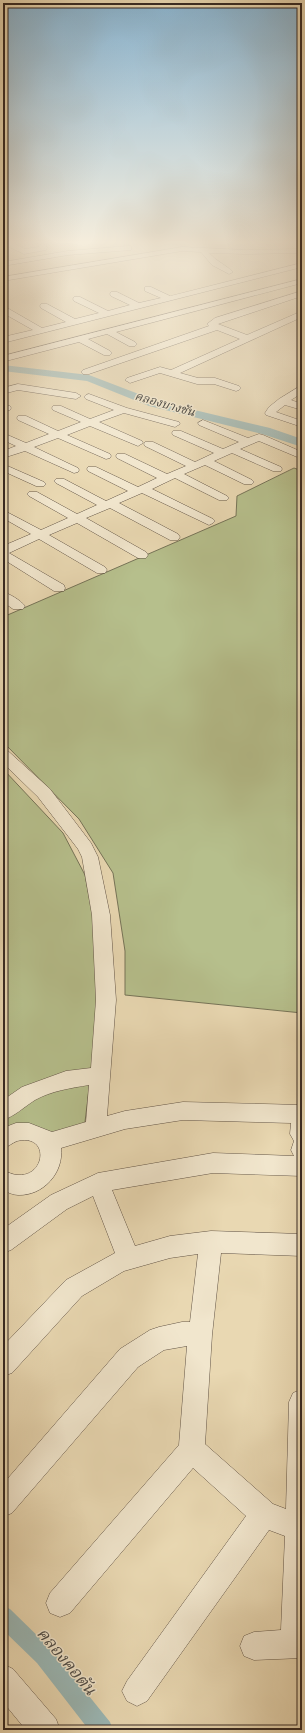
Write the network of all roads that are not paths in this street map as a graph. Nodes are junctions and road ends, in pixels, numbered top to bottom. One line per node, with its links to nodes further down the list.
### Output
1 (25, 322): 10 (street)
2 (74, 322): 10 (street)
3 (146, 322): 8 (street)
4 (171, 322): 7 (street)
5 (215, 322): 9 (street)
6 (285, 322): 15 (street)
7 (176, 324)
8 (134, 325): 11 (street); 12 (street)
9 (216, 327): 15 (street); 19 (street)
10 (40, 330): 13 (street)
11 (146, 330)
12 (109, 332): 14 (street); 16 (street)
13 (4, 339)
14 (80, 339): 17 (street); 18 (street)
15 (248, 339): 20 (street)
16 (132, 344)
17 (107, 353)
18 (6, 358)
19 (86, 372)
20 (172, 373): 21 (street); 24 (street)
21 (130, 380)
22 (3, 384): 23 (street)
23 (18, 387): 26 (street); 27 (street)
24 (236, 388)
25 (301, 390): 29 (street)
26 (3, 391)
27 (76, 396)
28 (89, 397): 32 (street)
29 (283, 402): 30 (street); 36 (street)
30 (302, 407)
31 (57, 408): 34 (street)
32 (123, 410): 34 (street); 43 (street)
33 (22, 418): 37 (street)
34 (90, 422): 37 (street); 40 (street)
35 (203, 423): 39 (street)
36 (302, 424)
37 (58, 435): 42 (street); 45 (street)
38 (3, 436): 42 (street)
39 (248, 442): 43 (street); 47 (street)
40 (138, 443)
41 (149, 444): 48 (street)
42 (25, 447): 44 (street); 52 (street)
43 (227, 451): 48 (street); 51 (street)
44 (3, 455)
45 (106, 456)
46 (120, 456): 53 (street)
47 (302, 456)
48 (200, 463): 53 (street); 55 (street)
49 (3, 467): 56 (street)
50 (92, 469): 57 (street)
51 (277, 469)
52 (74, 470)
53 (171, 476): 57 (street); 59 (street)
54 (60, 481): 60 (street)
55 (248, 482)
56 (40, 484)
57 (140, 490): 60 (street); 63 (street)
58 (32, 494): 62 (street)
59 (223, 498)
60 (108, 504): 62 (street); 65 (street)
61 (3, 513): 64 (street)
62 (78, 518): 64 (street); 67 (street)
63 (209, 522)
64 (40, 534): 66 (street); 68 (street)
65 (174, 537)
66 (4, 550): 69 (street)
67 (142, 555)
68 (101, 570)
69 (59, 588)
70 (3, 596): 71 (street)
71 (18, 606)
72 (3, 754): 73 (street)
73 (100, 1075): 74 (street); 76 (street)
74 (3, 1111)
75 (301, 1114): 76 (street); 79 (street)
76 (96, 1128): 78 (street)
77 (3, 1138): 78 (street)
78 (48, 1143): 81 (street)
79 (302, 1144)
80 (302, 1166): 82 (street)
81 (3, 1180)
82 (98, 1183): 83 (street); 86 (street)
83 (3, 1242)
84 (211, 1242): 85 (street); 86 (street); 87 (street)
85 (302, 1245)
86 (129, 1259): 88 (street)
87 (200, 1335): 91 (street); 92 (street)
88 (3, 1364)
89 (302, 1402): 90 (street)
90 (302, 1416): 94 (street)
91 (192, 1450): 93 (street); 95 (street)
92 (3, 1504)
93 (264, 1514): 94 (street); 99 (street)
94 (300, 1528): 96 (street)
95 (60, 1603)
96 (298, 1644): 97 (street)
97 (254, 1646)
98 (3, 1679): 100 (street)
99 (137, 1691)
100 (45, 1730)

